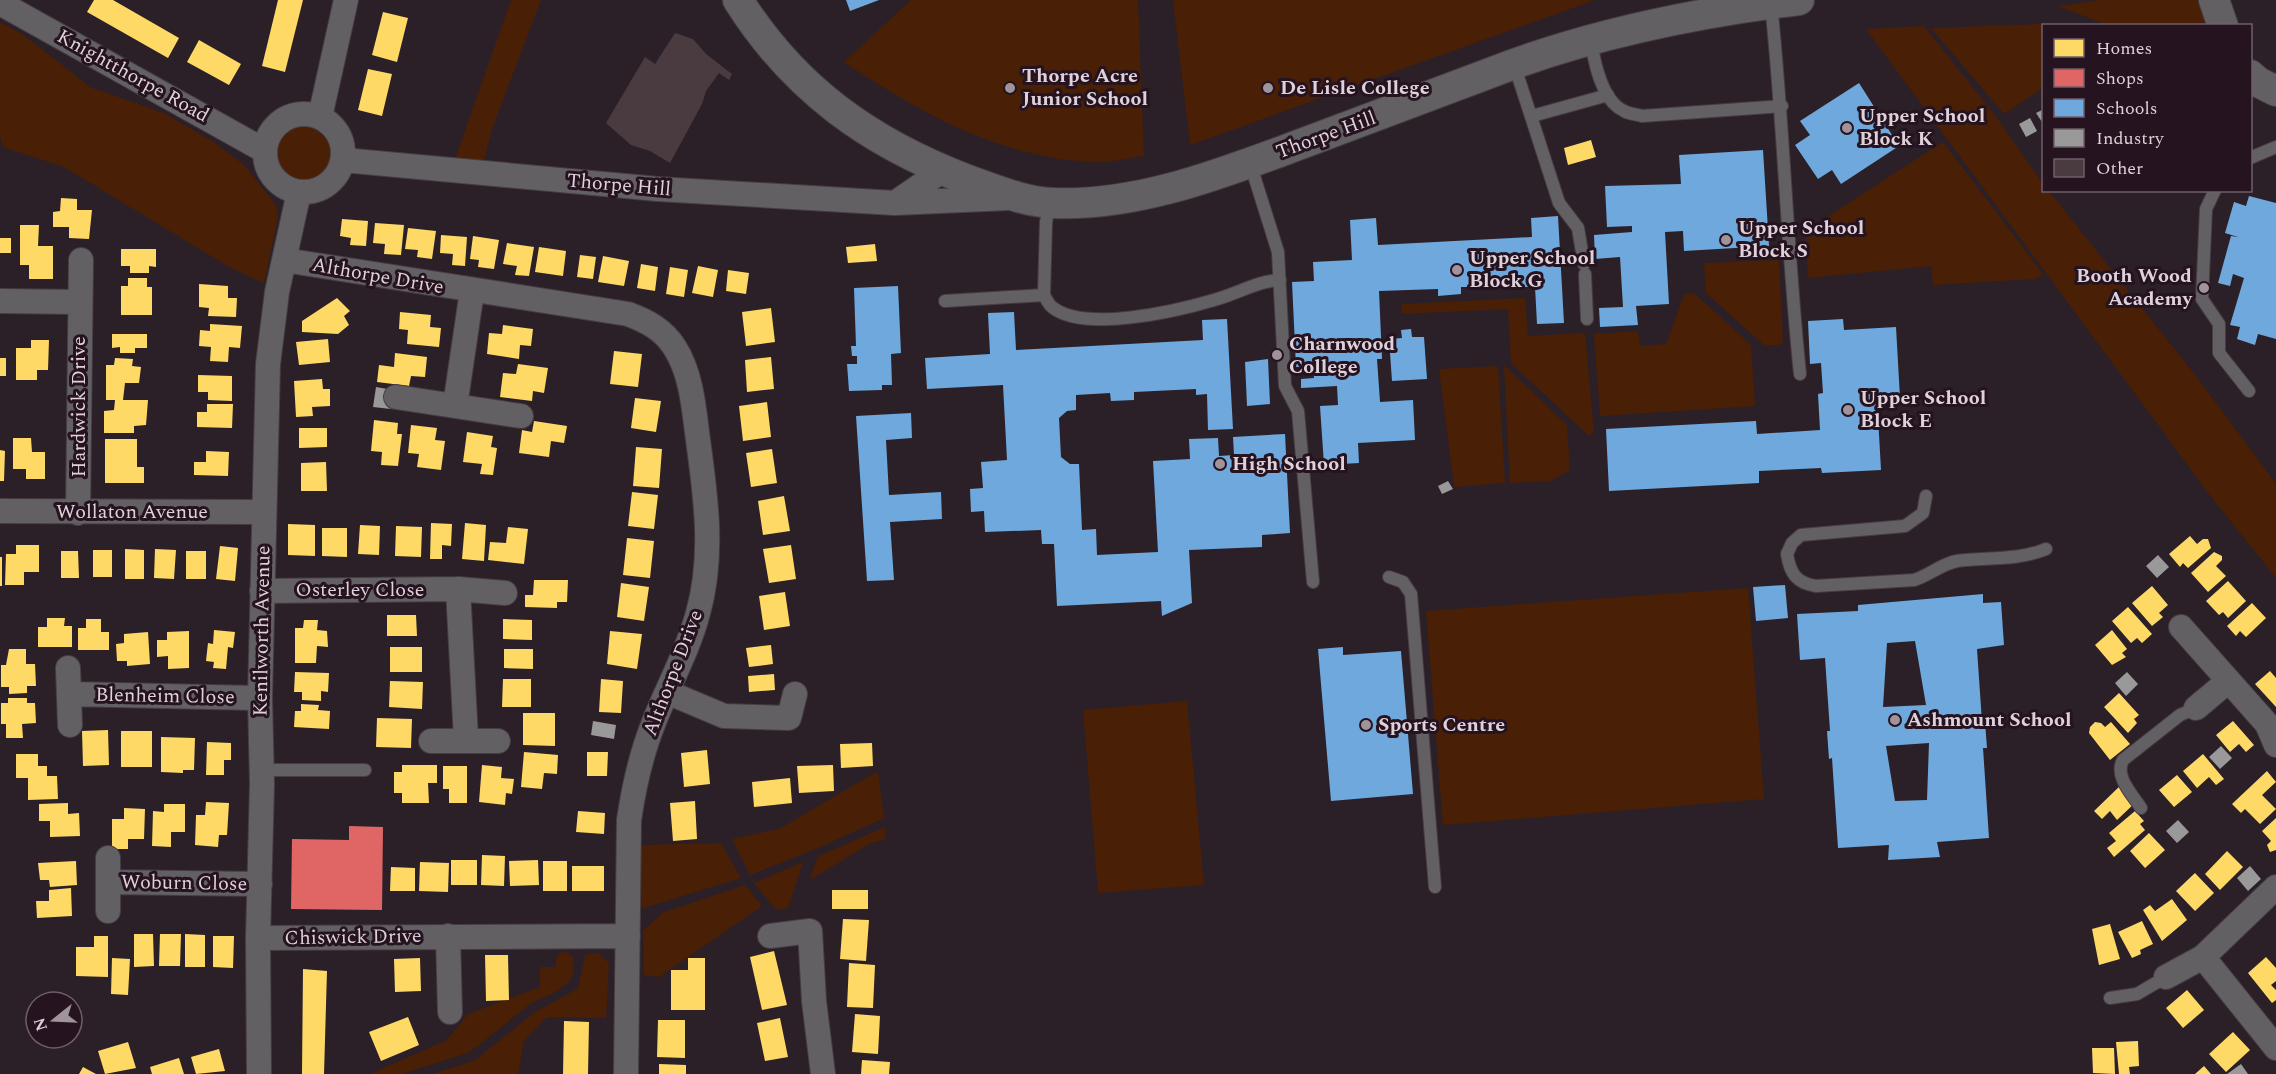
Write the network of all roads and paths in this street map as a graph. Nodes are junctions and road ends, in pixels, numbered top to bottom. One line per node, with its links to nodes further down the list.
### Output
1 (346, 0): 15 (street)
2 (738, 0): 21 (street, Thorpe Hill)
3 (2214, 0): 7 (street)
4 (1785, 2): 6 (street, Thorpe Hill); 13 (lane)
5 (0, 3): 17 (street, Knightthorpe Road)
6 (1723, 5): 8 (street, Thorpe Hill)
7 (2222, 24)
8 (1591, 39): 9 (street, Thorpe Hill); 12 (lane)
9 (1514, 64): 14 (lane); 20 (street, Thorpe Hill)
10 (2252, 77): 11 (street)
11 (2276, 91)
12 (1608, 95): 13 (lane); 14 (lane)
13 (1782, 106): 35 (lane)
14 (1532, 116): 34 (lane)
15 (320, 117): 17 (street); 19 (street)
16 (2276, 147): 18 (lane)
17 (265, 151): 22 (street)
18 (2252, 157)
19 (343, 160): 22 (street); 25 (street, Thorpe Hill)
20 (1250, 163): 24 (street, Thorpe Hill); 28 (lane)
21 (942, 170): 24 (street, Thorpe Hill); 25 (street)
22 (299, 192): 27 (street, Kenilworth Avenue)
23 (2214, 192): 36 (lane)
24 (1037, 200): 25 (street, Thorpe Hill); 30 (lane)
25 (895, 203)
26 (81, 260): 33 (street, Hardwick Drive)
27 (285, 260): 29 (street, Althorpe Drive); 42 (street, Kenilworth Avenue)
28 (1280, 280): 30 (lane); 46 (lane)
29 (472, 291): 38 (street, Althorpe Drive); 53 (street, Althorpe Drive)
30 (1044, 296): 31 (lane)
31 (945, 301)
32 (0, 302): 33 (street)
33 (79, 302): 43 (street, Hardwick Drive)
34 (1587, 319)
35 (1800, 374)
36 (2248, 391)
37 (396, 396): 38 (street)
38 (455, 406): 39 (street)
39 (521, 417)
40 (1926, 496): 44 (lane)
41 (0, 511): 43 (street, Wollaton Avenue)
42 (264, 512): 43 (street, Wollaton Avenue); 48 (street, Kenilworth Avenue)
43 (78, 513)
44 (2046, 549)
45 (1389, 577): 69 (lane)
46 (1313, 582)
47 (458, 589): 48 (street, Osterley Close); 49 (street, Osterley Close); 59 (street)
48 (262, 591): 56 (street, Kenilworth Avenue)
49 (505, 593)
50 (2181, 627): 52 (street)
51 (68, 668): 54 (street, Blenheim Close)
52 (2227, 682): 57 (street); 62 (street)
53 (667, 692): 55 (street); 73 (street, Althorpe Drive)
54 (69, 694): 56 (street, Blenheim Close); 58 (street, Blenheim Close)
55 (795, 694)
56 (260, 698): 63 (street, Kenilworth Avenue)
57 (2196, 708): 65 (lane)
58 (70, 725)
59 (466, 739): 60 (street); 61 (street)
60 (431, 741)
61 (498, 741)
62 (2276, 745)
63 (261, 770): 64 (lane); 68 (street, Kenilworth Avenue)
64 (365, 770)
65 (2141, 808)
66 (108, 858): 67 (street, Woburn Close)
67 (108, 882): 68 (street, Woburn Close); 71 (street, Woburn Close)
68 (260, 884): 75 (street, Kenilworth Avenue)
69 (1435, 887)
70 (2276, 887): 76 (street)
71 (108, 911)
72 (448, 936): 73 (street, Chiswick Drive); 75 (street, Chiswick Drive); 79 (street, Chiswick Drive)
73 (628, 936): 82 (street, Althorpe Drive)
74 (770, 936): 83 (street)
75 (258, 938): 81 (street, Kenilworth Avenue)
76 (2203, 957): 77 (street); 80 (street)
77 (2166, 977): 78 (lane)
78 (2110, 998)
79 (450, 1012)
80 (2276, 1048)
81 (259, 1074)
82 (626, 1074)
83 (823, 1074)

